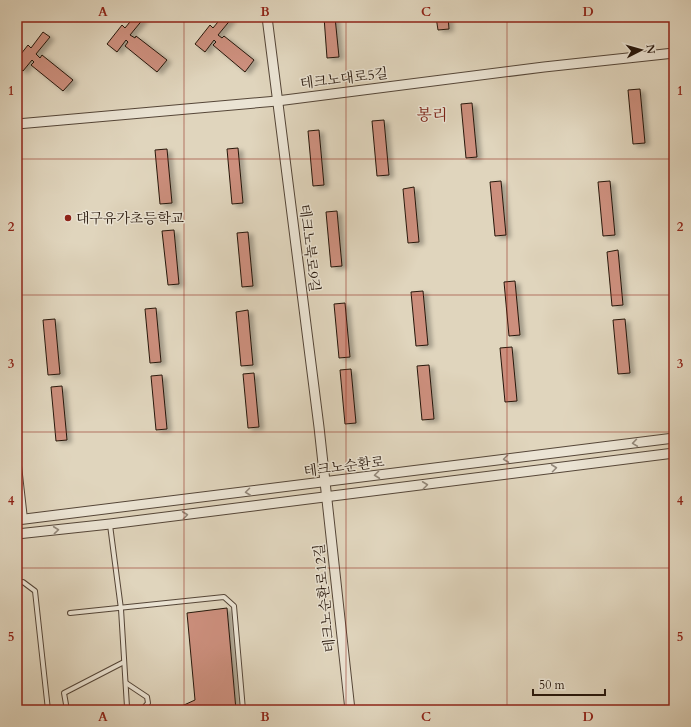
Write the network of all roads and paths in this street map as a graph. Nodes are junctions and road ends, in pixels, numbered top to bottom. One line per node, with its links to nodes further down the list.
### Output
1 (267, 17): 3 (street, 테크노북로9길)
2 (674, 53): 3 (street, 테크노대로5길)
3 (277, 101): 4 (street, 테크노대로5길); 8 (street, 테크노북로9길)
4 (17, 124)
5 (674, 438): 8 (street, 테크노순환로, one-way to 8)
6 (674, 453): 9 (street, 테크노순환로, one-way to 6)
7 (17, 466): 10 (street)
8 (325, 482): 9 (street, 테크노순환로12길); 10 (street, 테크노순환로, one-way to 10)
9 (327, 497): 11 (street, 테크노순환로, one-way to 9); 23 (street, 테크노순환로12길)
10 (20, 520)
11 (110, 524): 12 (street, 테크노순환로, one-way to 11); 14 (lane)
12 (17, 534)
13 (17, 583): 18 (lane)
14 (121, 609): 15 (lane); 16 (lane); 22 (lane)
15 (70, 613)
16 (124, 662): 17 (lane); 19 (lane)
17 (126, 683): 20 (lane); 21 (lane)
18 (48, 710)
19 (67, 710)
20 (131, 710)
21 (142, 710)
22 (243, 710)
23 (350, 710)

